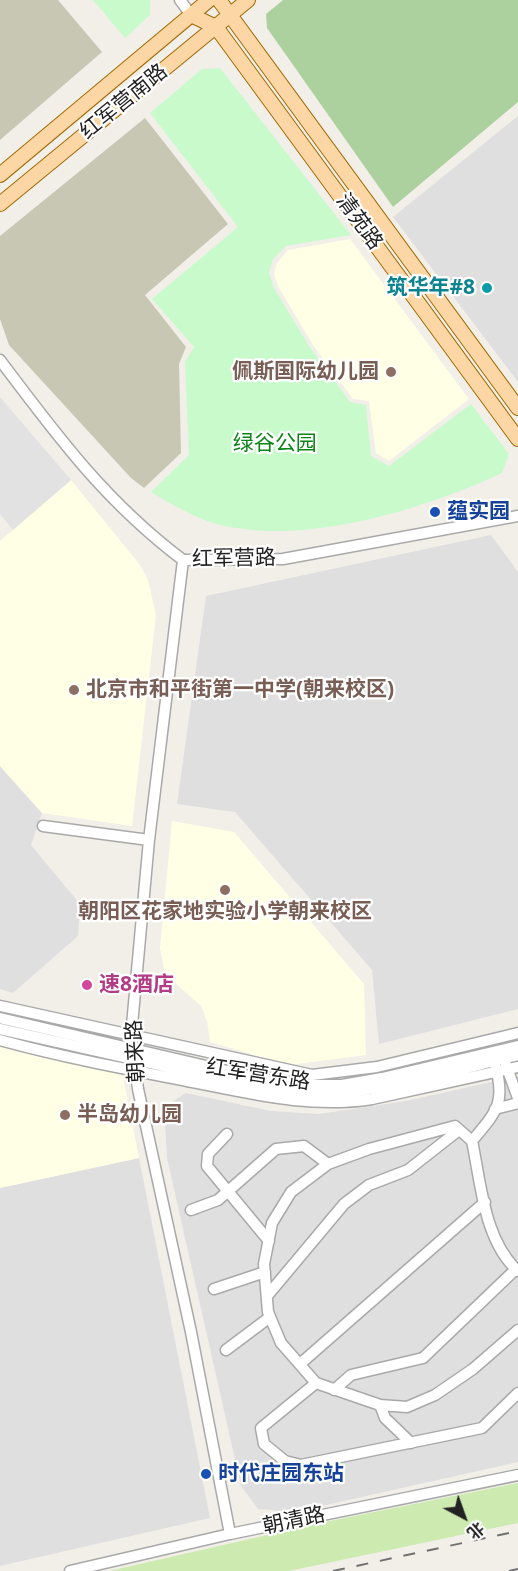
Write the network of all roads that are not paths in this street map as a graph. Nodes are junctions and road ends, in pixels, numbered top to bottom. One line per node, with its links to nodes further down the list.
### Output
1 (180, 0): 5 (street)
2 (209, 0): 5 (main road, 红军营南路)
3 (219, 0): 6 (main road, 清苑路)
4 (248, 0): 6 (main road, 红军营南路)
5 (191, 15): 7 (main road, 清苑路); 8 (main road, 红军营南路)
6 (230, 16): 7 (main road, 红军营南路); 13 (main road, 清苑路)
7 (216, 27): 9 (main road, 红军营南路); 14 (main road, 清苑路)
8 (172, 31): 9 (main road); 10 (main road, 红军营南路)
9 (188, 50): 11 (main road, 红军营南路)
10 (0, 175)
11 (0, 204)
12 (0, 360): 16 (street, 红军营路)
13 (518, 408)
14 (518, 439)
15 (518, 516): 16 (street, 红军营路)
16 (183, 560): 18 (street, 朝来路)
17 (43, 826): 18 (street)
18 (149, 840): 23 (street, 朝来路)
19 (0, 1006): 23 (street)
20 (0, 1018): 28 (street, 红军营东路)
21 (0, 1029): 28 (street, 红军营东路)
22 (518, 1033): 24 (street)
23 (131, 1036): 24 (street); 28 (street, 朝来路)
24 (493, 1039): 29 (street)
25 (0, 1040): 28 (street)
26 (518, 1046): 29 (street, 红军营东路)
27 (518, 1055): 29 (street, 红军营东路)
28 (134, 1060): 29 (street, 红军营东路); 29 (street); 55 (street, 朝来路)
29 (502, 1061): 30 (street); 32 (street)
30 (518, 1098)
31 (518, 1103): 32 (street)
32 (495, 1109): 35 (street)
33 (459, 1130): 35 (street); 36 (street); 44 (street)
34 (226, 1134): 37 (street)
35 (472, 1141): 38 (street)
36 (328, 1164): 37 (street); 40 (street)
37 (228, 1190): 39 (street); 40 (street)
38 (485, 1202): 41 (street); 48 (street)
39 (191, 1210)
40 (269, 1241): 42 (street)
41 (517, 1270): 50 (street)
42 (265, 1272): 43 (street); 44 (street)
43 (214, 1289)
44 (267, 1296): 45 (street)
45 (270, 1317): 47 (street); 48 (street)
46 (518, 1330): 52 (street)
47 (226, 1350)
48 (300, 1364): 49 (street)
49 (316, 1383): 50 (street); 53 (street)
50 (334, 1390): 52 (street)
51 (518, 1393): 53 (street)
52 (380, 1405): 53 (street)
53 (411, 1443)
54 (518, 1475): 55 (street, 朝清路)
55 (230, 1534): 56 (street, 朝清路)
56 (70, 1571)

